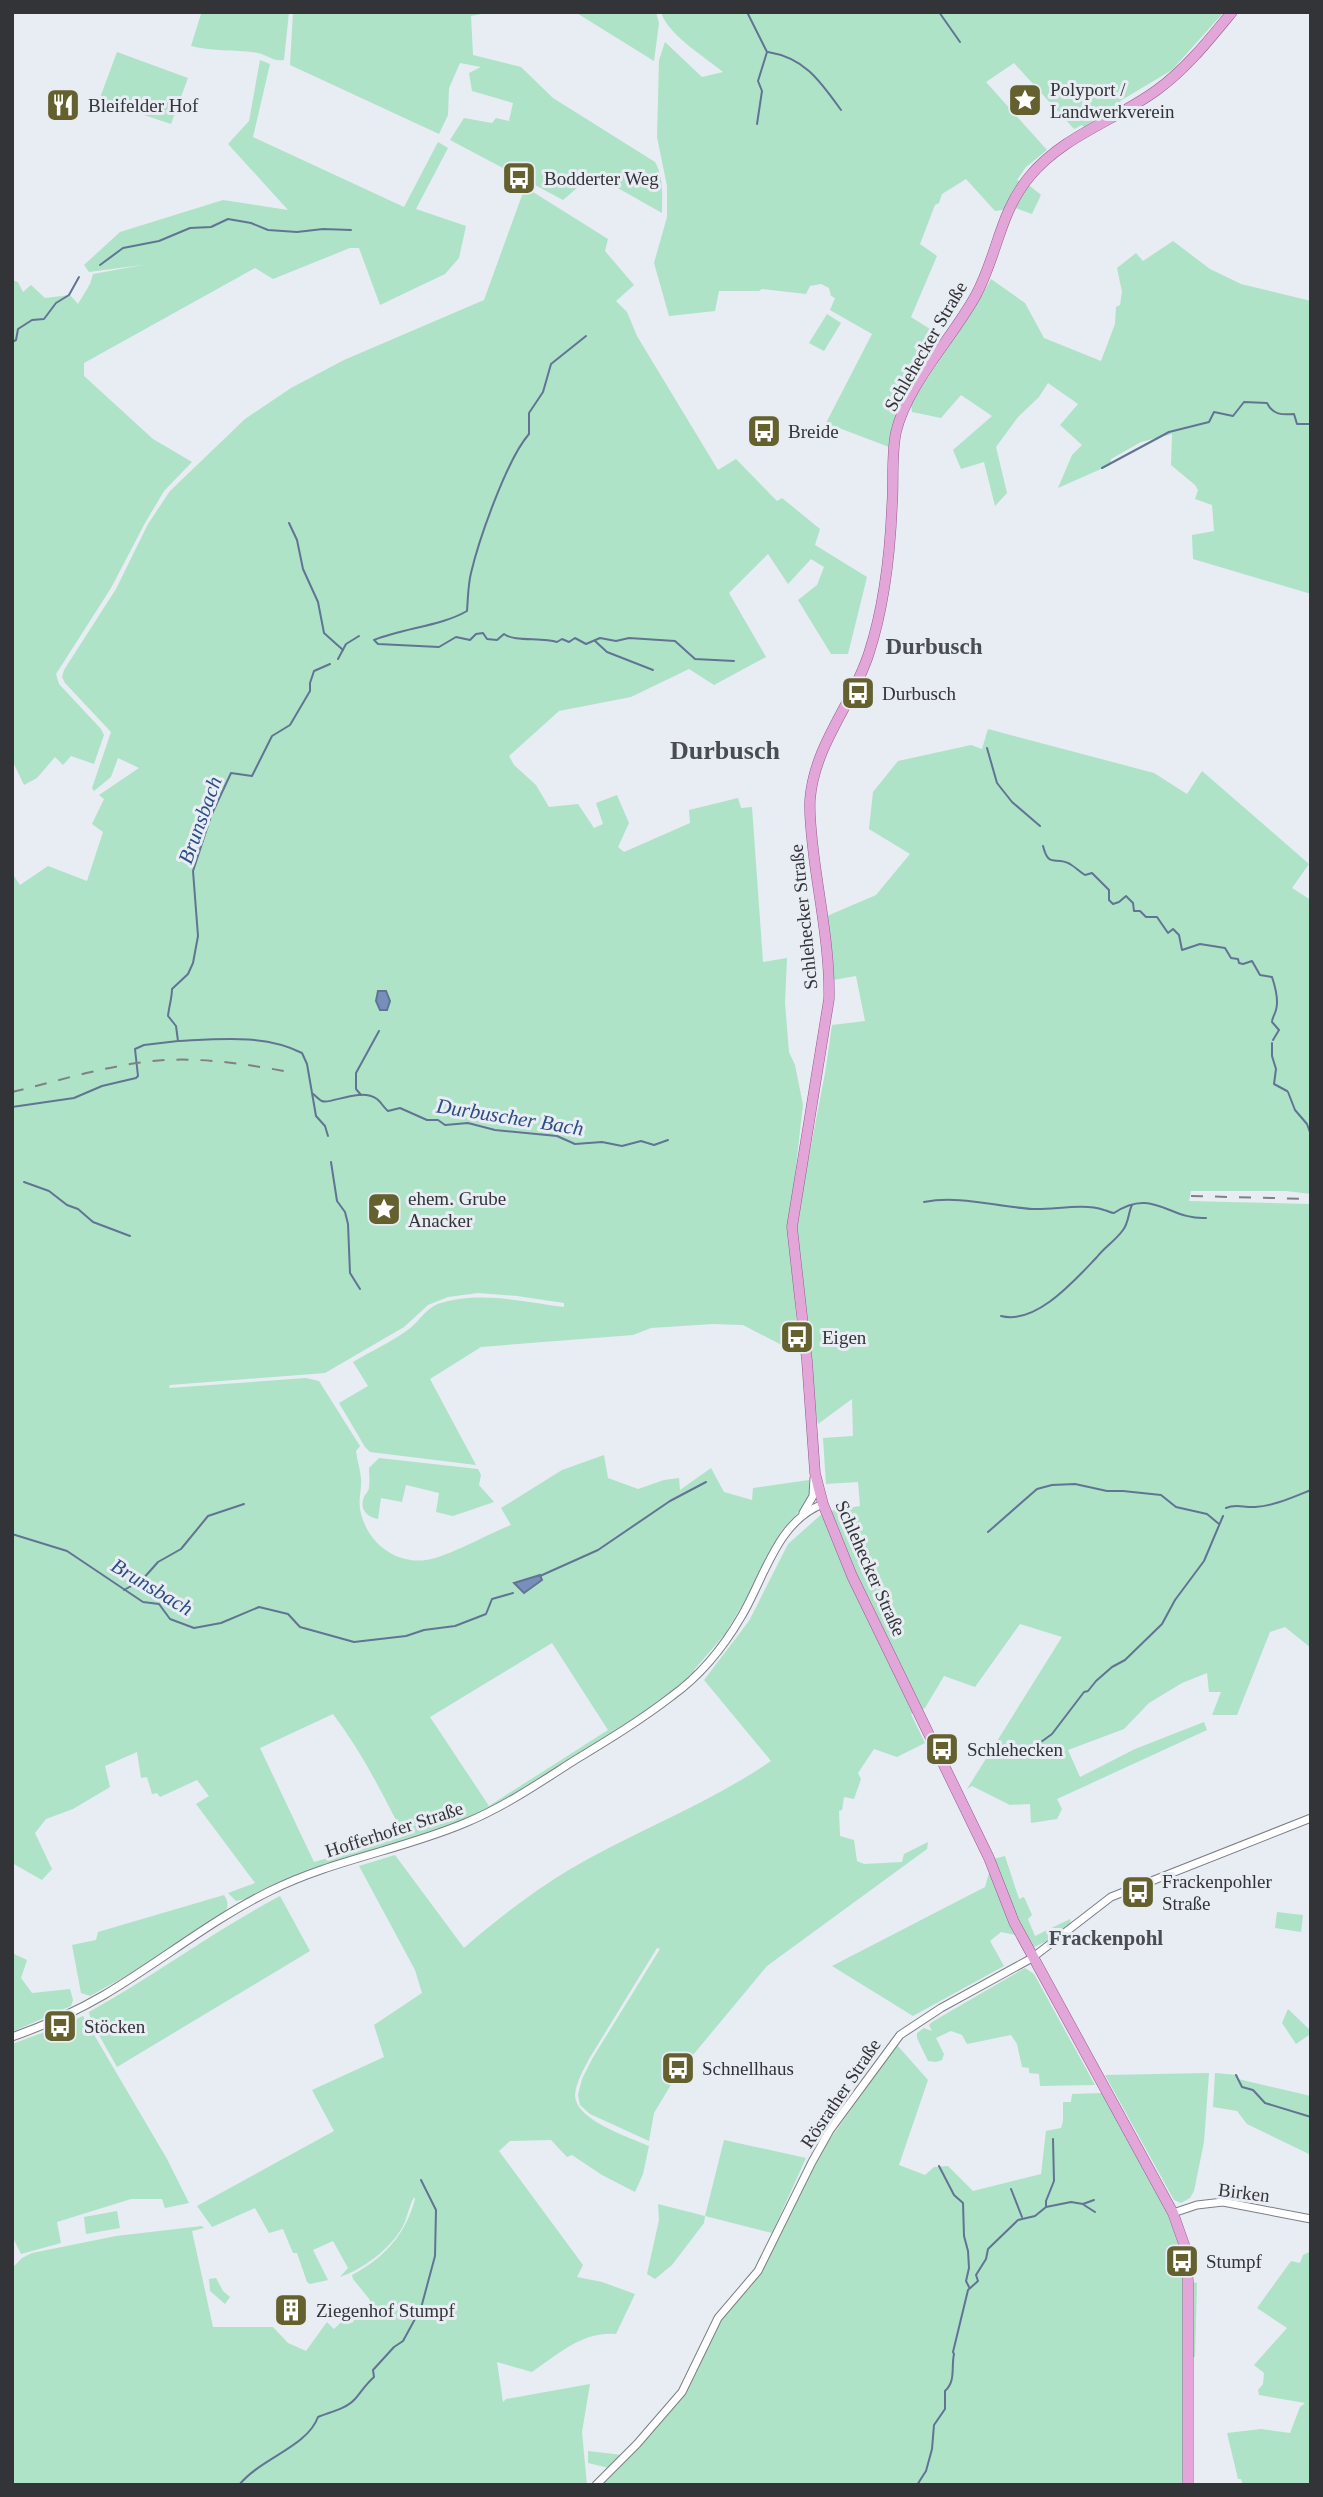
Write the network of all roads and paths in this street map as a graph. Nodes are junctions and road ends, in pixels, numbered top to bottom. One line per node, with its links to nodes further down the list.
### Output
1 (1232, 12): 2 (main road, Schlehecker Straße)
2 (815, 1473): 3 (main road, Schlehecker Straße); 4 (street)
3 (823, 1504): 4 (street, Hofferhofer Straße); 6 (main road, Schlehecker Straße)
4 (799, 1519): 7 (street, Hofferhofer Straße)
5 (1311, 1818): 6 (street, Rösrather Straße)
6 (1032, 1958): 8 (main road, Schlehecker Straße); 10 (street, Rösrather Straße)
7 (12, 2037)
8 (1173, 2213): 9 (street, Birken); 11 (main road, Schlehecker Straße)
9 (1311, 2219)
10 (596, 2485)
11 (1188, 2485)

